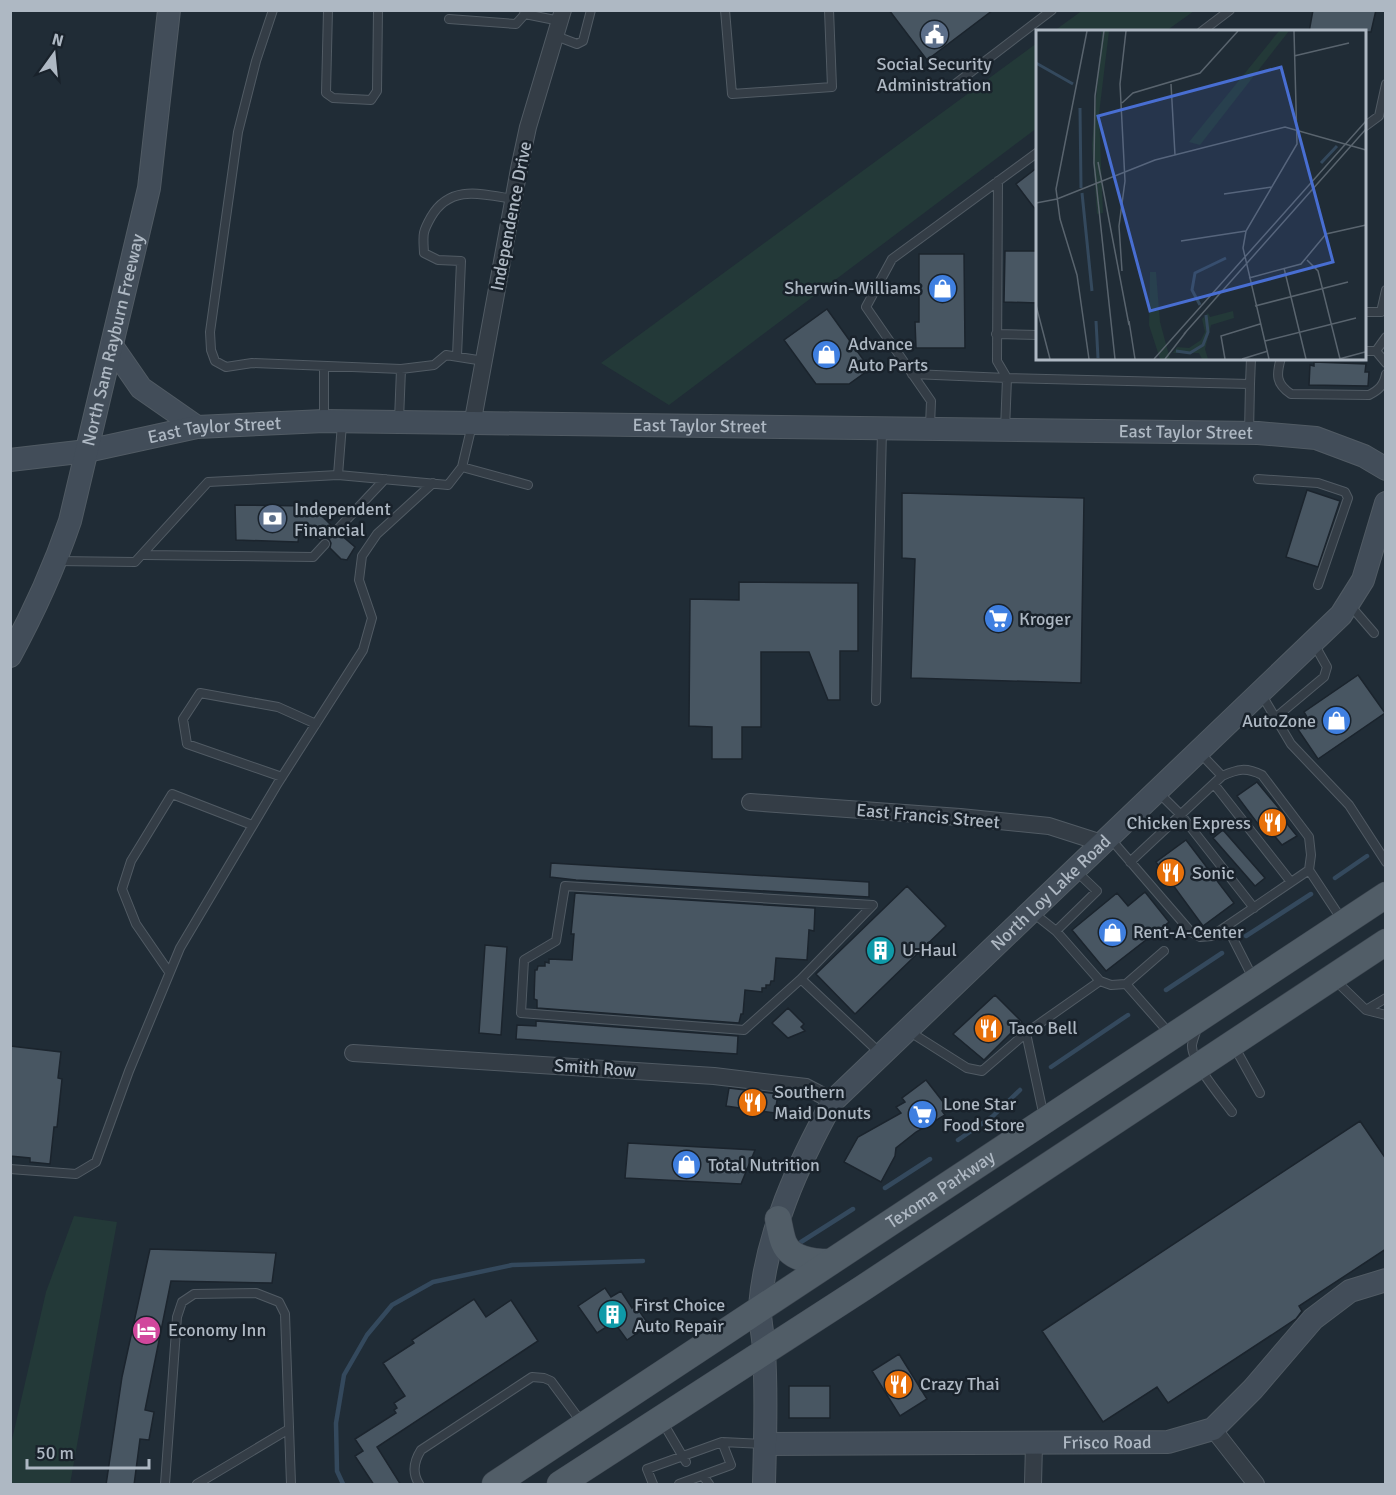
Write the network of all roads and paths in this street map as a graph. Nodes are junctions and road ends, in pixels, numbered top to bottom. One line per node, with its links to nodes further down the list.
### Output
1 (169, 10): 26 (main road, North Sam Rayburn Freeway)
2 (273, 10): 34 (lane)
3 (328, 10): 4 (lane)
4 (378, 10)
5 (591, 10): 12 (lane)
6 (725, 10): 7 (lane)
7 (829, 10)
8 (1052, 10): 15 (lane)
9 (1230, 10): 13 (lane)
10 (524, 12): 11 (lane); 12 (lane)
11 (449, 19)
12 (560, 23): 19 (street, Independence Drive)
13 (1204, 30)
14 (1386, 84): 16 (lane)
15 (954, 85)
16 (1366, 125)
17 (1036, 153): 18 (lane)
18 (998, 181): 23 (lane); 36 (lane)
19 (513, 199): 29 (lane); 32 (street, Independence Drive)
20 (1386, 290): 22 (lane)
21 (1366, 312): 22 (lane)
22 (1383, 316)
23 (996, 333): 24 (lane); 38 (lane)
24 (1036, 335)
25 (1386, 337): 28 (lane)
26 (112, 346): 43 (main road); 48 (main road, North Sam Rayburn Freeway)
27 (1366, 351): 28 (lane)
28 (1376, 351): 33 (lane)
29 (457, 356): 32 (lane); 35 (lane)
30 (1251, 360): 39 (lane)
31 (1280, 360): 37 (lane)
32 (484, 361): 42 (street, Independence Drive)
33 (1386, 363)
34 (324, 366): 35 (lane); 40 (lane)
35 (401, 369): 41 (lane)
36 (912, 374): 38 (lane); 45 (lane)
37 (1386, 374)
38 (1007, 378): 39 (lane); 46 (lane)
39 (1250, 384): 47 (lane)
40 (333, 422): 41 (main road, East Taylor Street); 43 (main road, East Taylor Street); 52 (lane)
41 (399, 423): 42 (main road, East Taylor Street)
42 (472, 424): 44 (main road, East Taylor Street); 50 (lane)
43 (197, 427): 48 (main road, East Taylor Street)
44 (882, 429): 45 (main road, East Taylor Street); 68 (lane)
45 (930, 429): 46 (main road, East Taylor Street)
46 (1005, 430): 47 (main road, East Taylor Street)
47 (1249, 433): 51 (main road, East Taylor Street)
48 (87, 451): 49 (main road, East Taylor Street); 61 (main road, North Sam Rayburn Freeway)
49 (10, 460)
50 (462, 467): 55 (lane); 56 (lane)
51 (1386, 469)
52 (338, 475): 53 (lane); 60 (lane)
53 (385, 479): 55 (lane); 58 (lane)
54 (1258, 479): 62 (lane)
55 (433, 483): 70 (lane)
56 (528, 484)
57 (1386, 502): 63 (main road, North Loy Lake Road)
58 (336, 531)
59 (325, 544): 60 (lane)
60 (144, 555): 61 (lane)
61 (56, 561): 66 (main road, North Sam Rayburn Freeway)
62 (1318, 585)
63 (1349, 603): 64 (lane); 65 (main road, North Loy Lake Road)
64 (1374, 633)
65 (1313, 642): 67 (main road, North Loy Lake Road); 69 (lane)
66 (10, 656)
67 (1260, 692): 69 (lane); 71 (main road, North Loy Lake Road)
68 (876, 701)
69 (1275, 718): 81 (lane)
70 (316, 724): 73 (lane); 73 (lane)
71 (1198, 751): 72 (lane); 75 (main road, North Loy Lake Road)
72 (1222, 776): 74 (lane); 83 (lane)
73 (282, 777): 78 (lane)
74 (1214, 784): 77 (lane); 84 (lane)
75 (1157, 790): 77 (lane); 79 (main road, North Loy Lake Road)
76 (750, 802): 79 (street, East Francis Street)
77 (1181, 815): 80 (lane); 86 (lane)
78 (252, 825): 93 (lane); 93 (lane)
79 (1105, 840): 80 (lane); 82 (main road, North Loy Lake Road)
80 (1130, 862): 89 (lane)
81 (1386, 862)
82 (1074, 870): 87 (main road, North Loy Lake Road); 90 (lane)
83 (1308, 870): 84 (lane); 88 (lane)
84 (1291, 882): 86 (lane)
85 (1386, 895): 88 (main road, Texoma Parkway)
86 (1254, 908): 89 (lane)
87 (1031, 911): 90 (lane); 103 (main road, North Loy Lake Road)
88 (1344, 923): 97 (main road, Texoma Parkway)
89 (1227, 927): 97 (lane)
90 (1056, 931): 96 (lane)
91 (1386, 942): 94 (main road)
92 (1164, 951): 98 (lane)
93 (169, 972): 114 (lane)
94 (1332, 977): 100 (lane); 106 (main road)
95 (801, 979): 95 (lane); 108 (lane)
96 (1100, 981): 98 (lane); 104 (lane)
97 (1254, 981): 102 (main road, Texoma Parkway)
98 (1126, 984): 105 (lane)
99 (1386, 998): 100 (lane)
100 (1366, 1010): 101 (lane)
101 (1386, 1015)
102 (1201, 1017): 105 (main road, Texoma Parkway); 109 (lane)
103 (907, 1030): 104 (lane); 108 (main road, North Loy Lake Road)
104 (1026, 1033): 113 (lane)
105 (1172, 1036): 113 (main road, Texoma Parkway)
106 (1233, 1044): 109 (main road); 110 (lane)
107 (353, 1053): 111 (street, Smith Row)
108 (881, 1054): 111 (main road, North Loy Lake Road)
109 (1200, 1065): 112 (lane); 119 (main road)
110 (1260, 1092)
111 (833, 1101): 115 (main road, North Loy Lake Road)
112 (1232, 1112)
113 (1045, 1120): 116 (main road, Texoma Parkway)
114 (10, 1169)
115 (778, 1219): 116 (main road); 118 (main road, North Loy Lake Road)
116 (830, 1262): 118 (main road, Texoma Parkway)
117 (1386, 1280): 123 (main road, Frisco Road)
118 (760, 1308): 119 (main road, North Loy Lake Road); 121 (main road, Texoma Parkway)
119 (764, 1351): 120 (main road); 126 (main road, North Loy Lake Road)
120 (661, 1419): 127 (lane); 135 (main road)
121 (584, 1425): 133 (lane); 134 (main road, Texoma Parkway)
122 (289, 1429): 130 (lane); 131 (lane); 132 (lane)
123 (1213, 1429): 125 (main road, Frisco Road); 140 (street)
124 (722, 1442): 126 (lane); 127 (lane); 128 (lane)
125 (1034, 1443): 126 (main road, Frisco Road); 139 (street)
126 (765, 1444): 138 (main road, North Loy Lake Road)
127 (685, 1459): 136 (lane)
128 (703, 1476): 129 (lane); 137 (lane)
129 (677, 1484)
130 (165, 1485)
131 (197, 1485)
132 (291, 1485)
133 (419, 1485)
134 (495, 1485)
135 (560, 1485)
136 (653, 1485)
137 (709, 1485)
138 (764, 1485)
139 (1033, 1485)
140 (1256, 1485)

